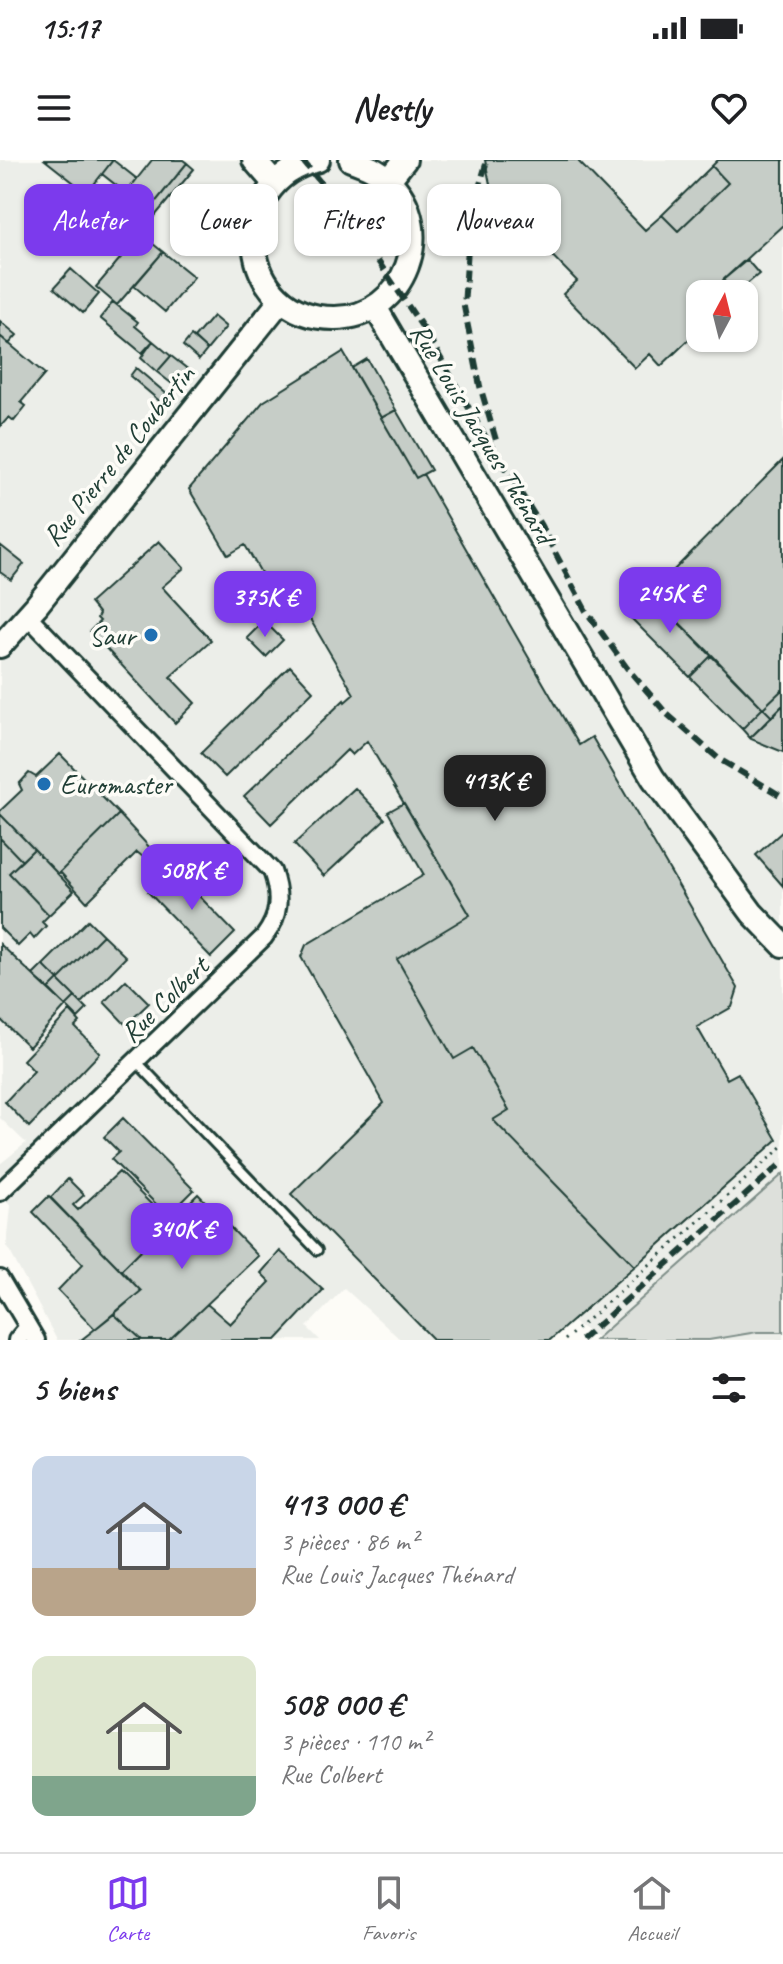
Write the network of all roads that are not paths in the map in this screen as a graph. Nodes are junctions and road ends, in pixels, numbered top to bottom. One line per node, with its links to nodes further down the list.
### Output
1 (254, 160): 6 (main road)
2 (318, 160): 6 (main road)
3 (351, 160): 5 (main road)
4 (405, 160): 5 (main road)
5 (389, 180): 8 (main road)
6 (274, 183): 7 (main road)
7 (281, 300): 8 (main road); 9 (main road, Rue Pierre de Coubertin)
8 (375, 307): 11 (main road, Rue Louis Jacques Thénard)
9 (27, 615): 10 (main road, Rue Pierre de Coubertin); 12 (street, Rue Colbert)
10 (0, 646)
11 (783, 945)
12 (137, 1062): 13 (street, Rue Colbert); 14 (lane)
13 (0, 1192)
14 (317, 1250)
15 (0, 1279): 16 (street)
16 (32, 1333): 17 (street)
17 (17, 1340)

